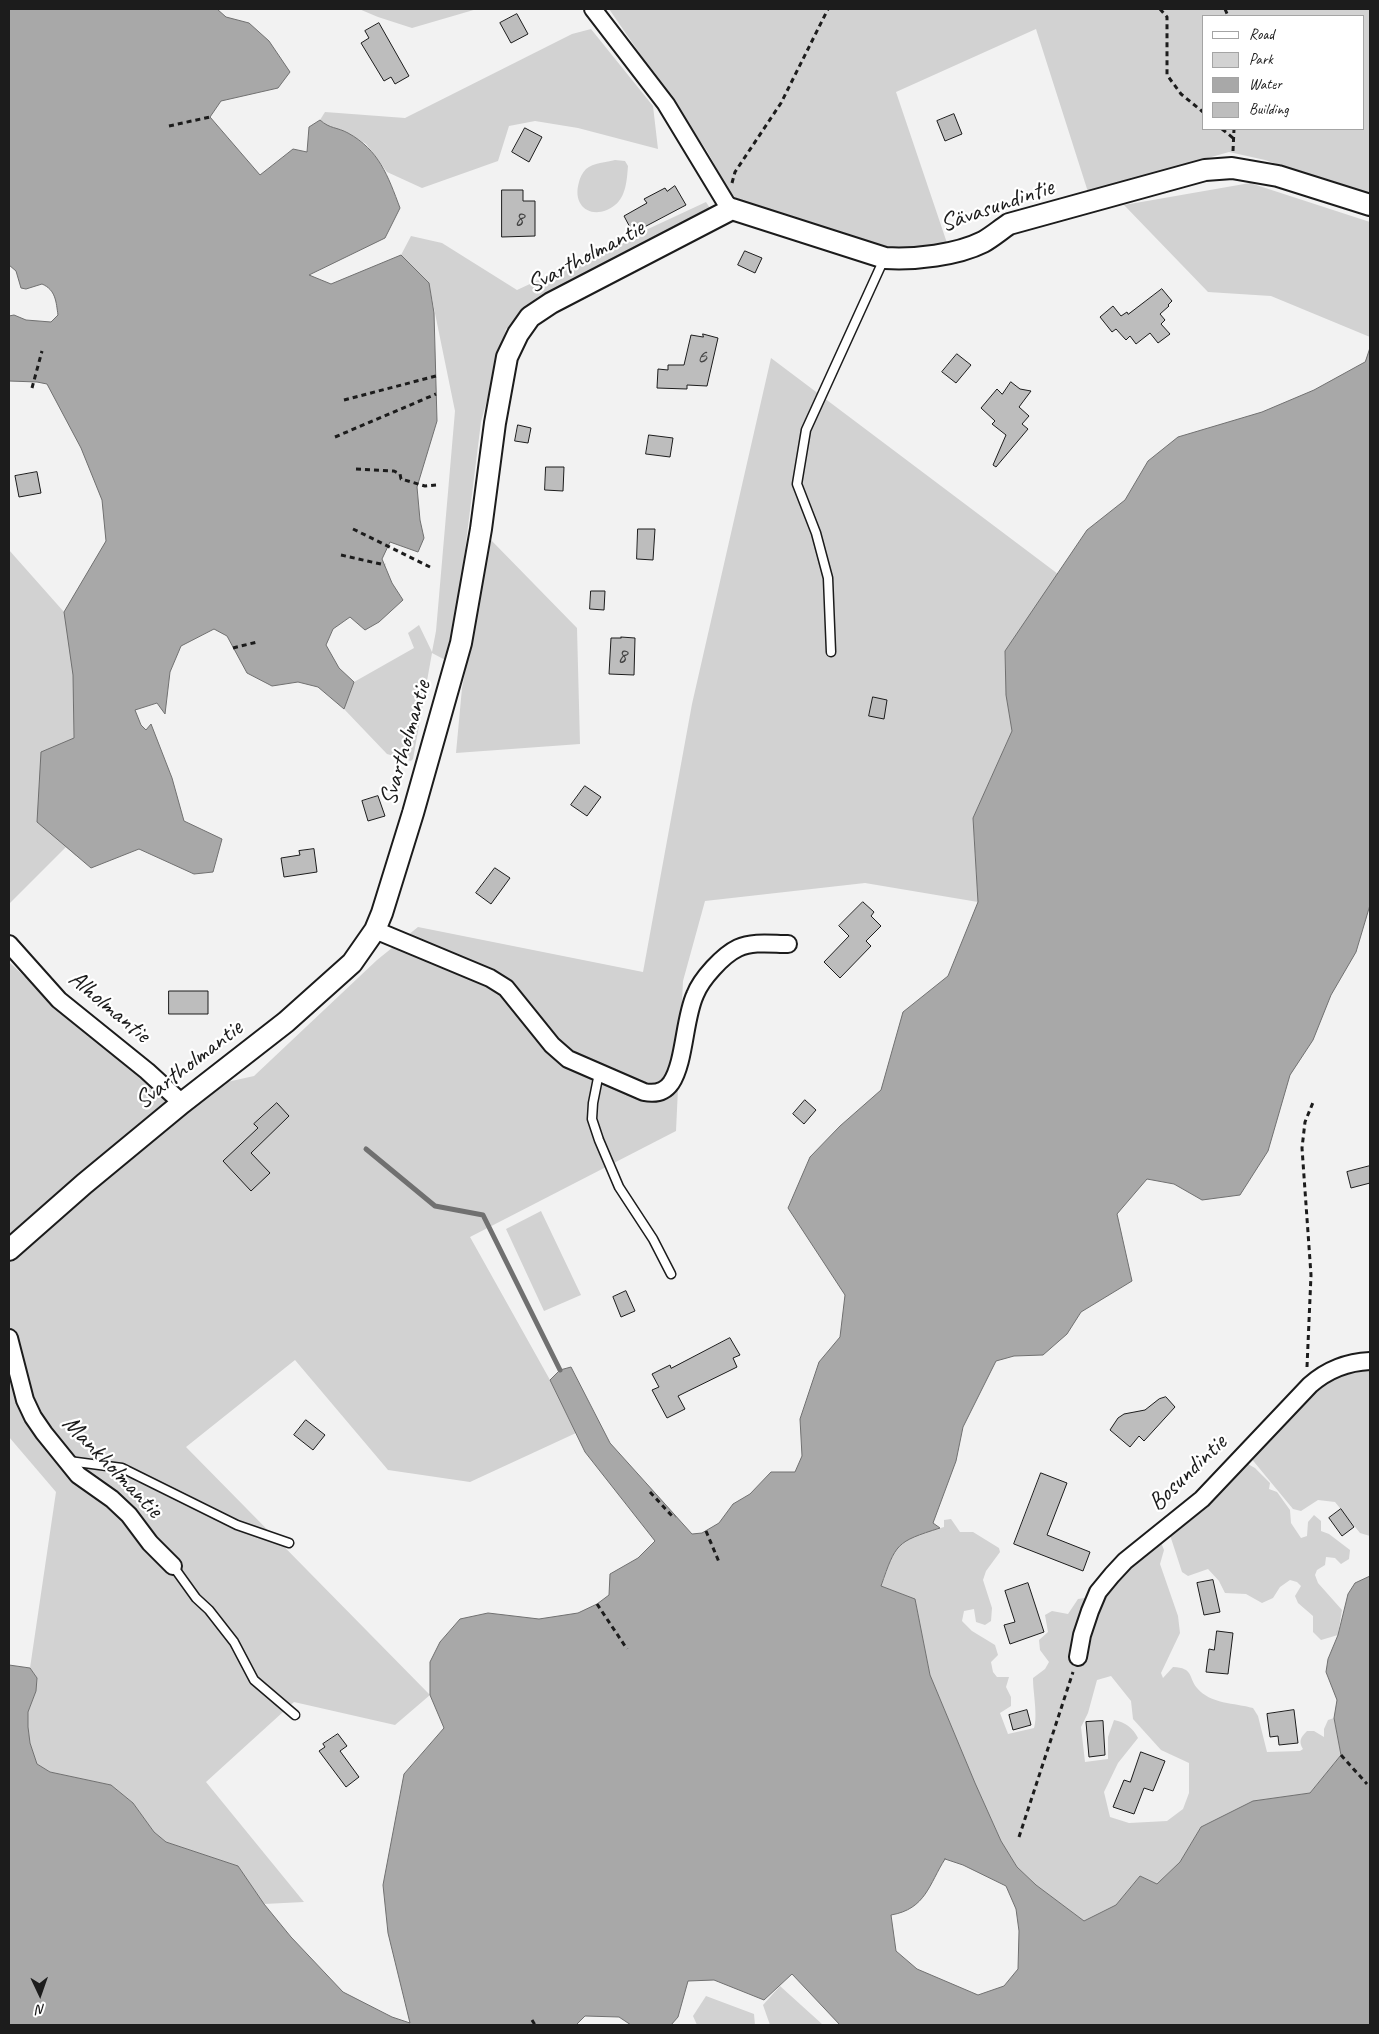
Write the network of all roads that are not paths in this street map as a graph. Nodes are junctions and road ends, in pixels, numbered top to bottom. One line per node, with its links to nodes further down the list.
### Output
1 (593, 9): 3 (street)
2 (1370, 205): 4 (street, Sävasundintie)
3 (729, 206): 4 (street, Sävasundintie); 6 (street, Svartholmantie)
4 (885, 258): 5 (lane)
5 (831, 652)
6 (375, 930): 9 (street); 10 (street, Svartholmantie)
7 (9, 944): 10 (street, Alholmantie)
8 (788, 944): 9 (street)
9 (599, 1073): 12 (lane)
10 (182, 1103): 11 (street, Svartholmantie)
11 (9, 1250)
12 (671, 1274)
13 (9, 1338): 15 (street, Mankholmantie)
14 (1370, 1361): 18 (street, Bosundintie)
15 (67, 1461): 16 (lane); 17 (street, Mankholmantie)
16 (289, 1543)
17 (173, 1566): 19 (lane)
18 (1078, 1657)
19 (295, 1715)

